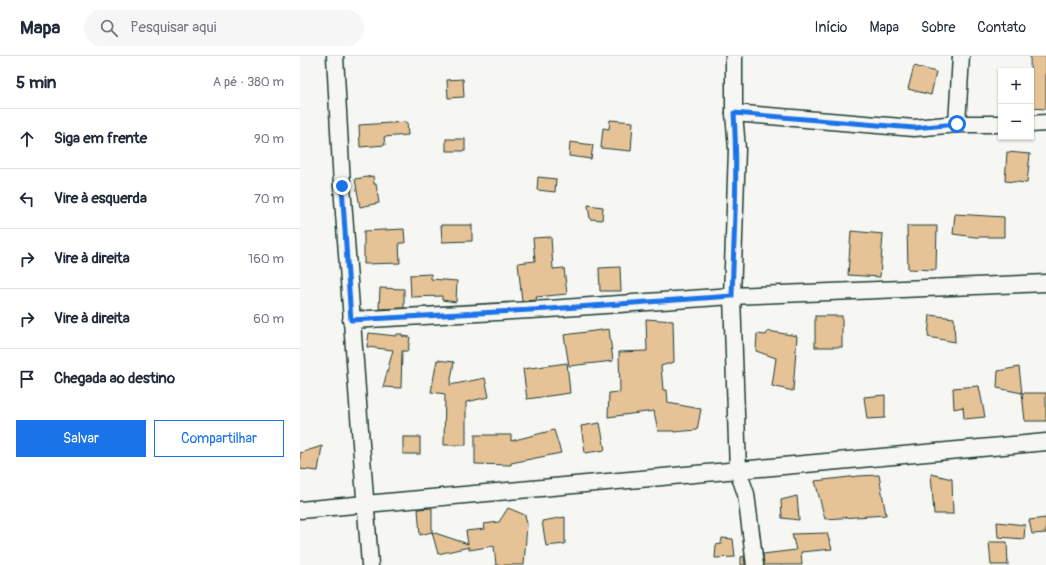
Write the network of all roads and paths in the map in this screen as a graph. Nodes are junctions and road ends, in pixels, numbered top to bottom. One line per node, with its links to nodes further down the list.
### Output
1 (335, 56): 11 (street)
2 (734, 56): 4 (street)
3 (961, 56): 6 (street)
4 (734, 113): 6 (street); 10 (street)
5 (1046, 123): 8 (street)
6 (957, 124): 7 (street)
7 (998, 124)
8 (1034, 124)
9 (1046, 283): 10 (street)
10 (732, 296): 11 (street); 13 (street)
11 (351, 320): 14 (street)
12 (1046, 442): 13 (street)
13 (738, 471): 14 (street); 17 (street)
14 (364, 503): 15 (street); 16 (street)
15 (300, 510)
16 (370, 565)
17 (755, 565)

